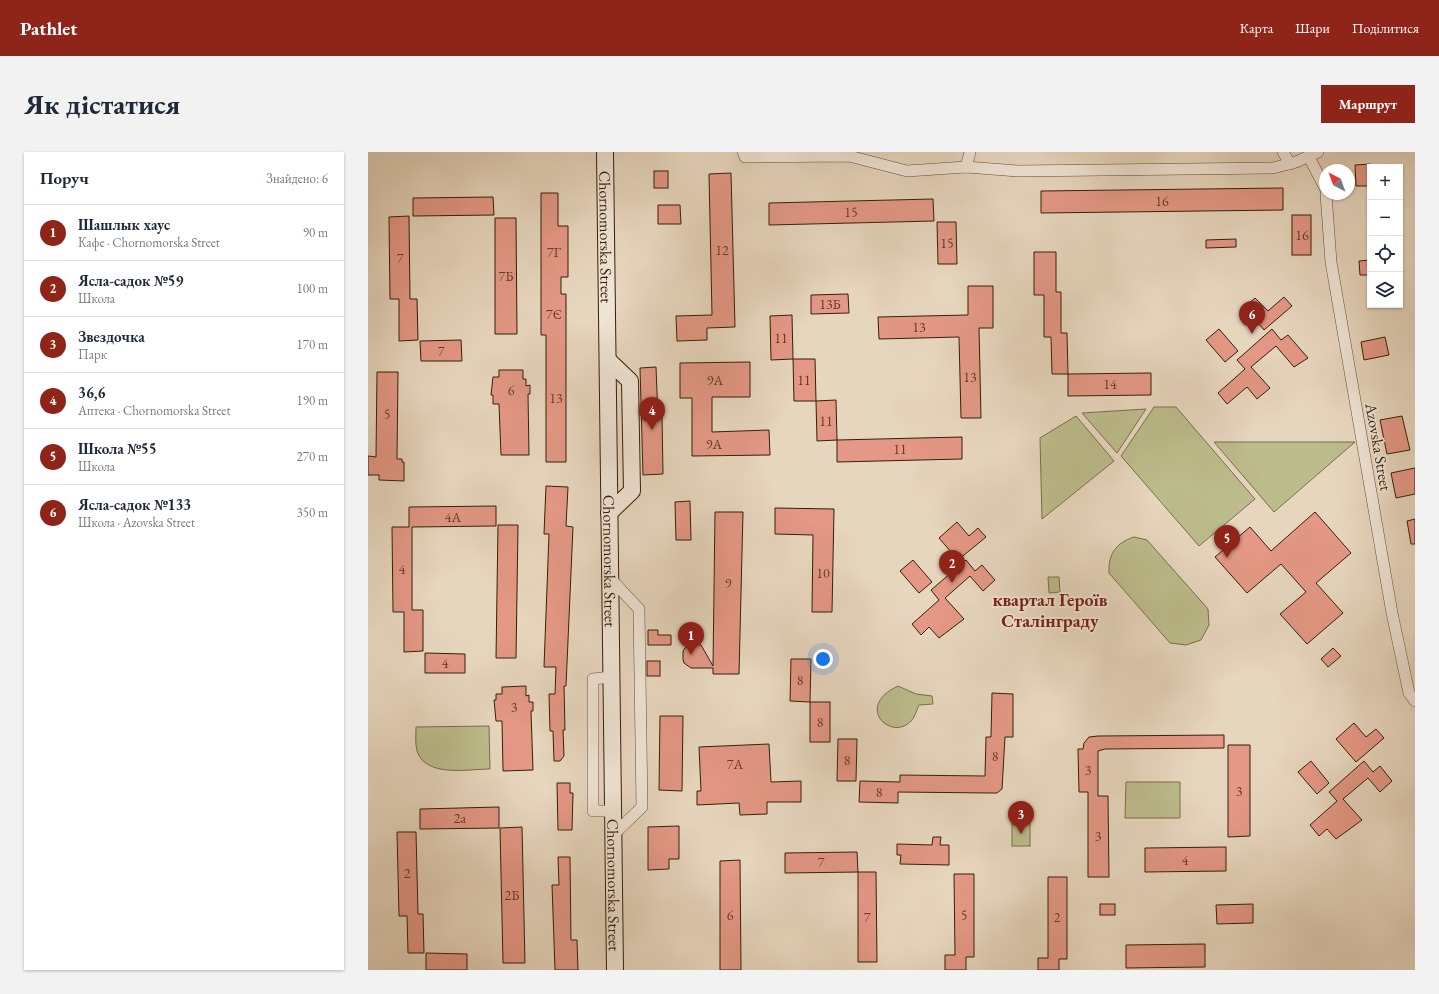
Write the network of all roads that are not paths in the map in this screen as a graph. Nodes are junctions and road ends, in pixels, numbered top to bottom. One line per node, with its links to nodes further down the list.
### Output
1 (605, 152): 10 (street, Chornomorska Street)
2 (743, 152): 7 (street)
3 (970, 152): 7 (street)
4 (1283, 152): 6 (street)
5 (1314, 154): 6 (street); 8 (street)
6 (1290, 164): 7 (street)
7 (966, 167)
8 (1319, 169)
9 (1326, 200): 13 (street, Azovska Street)
10 (608, 360): 11 (street, Chornomorska Street); 11 (street)
11 (609, 513): 12 (street, Chornomorska Street)
12 (610, 578): 14 (street, Chornomorska Street); 14 (street)
13 (1415, 701)
14 (613, 835): 15 (street, Chornomorska Street)
15 (615, 970)

